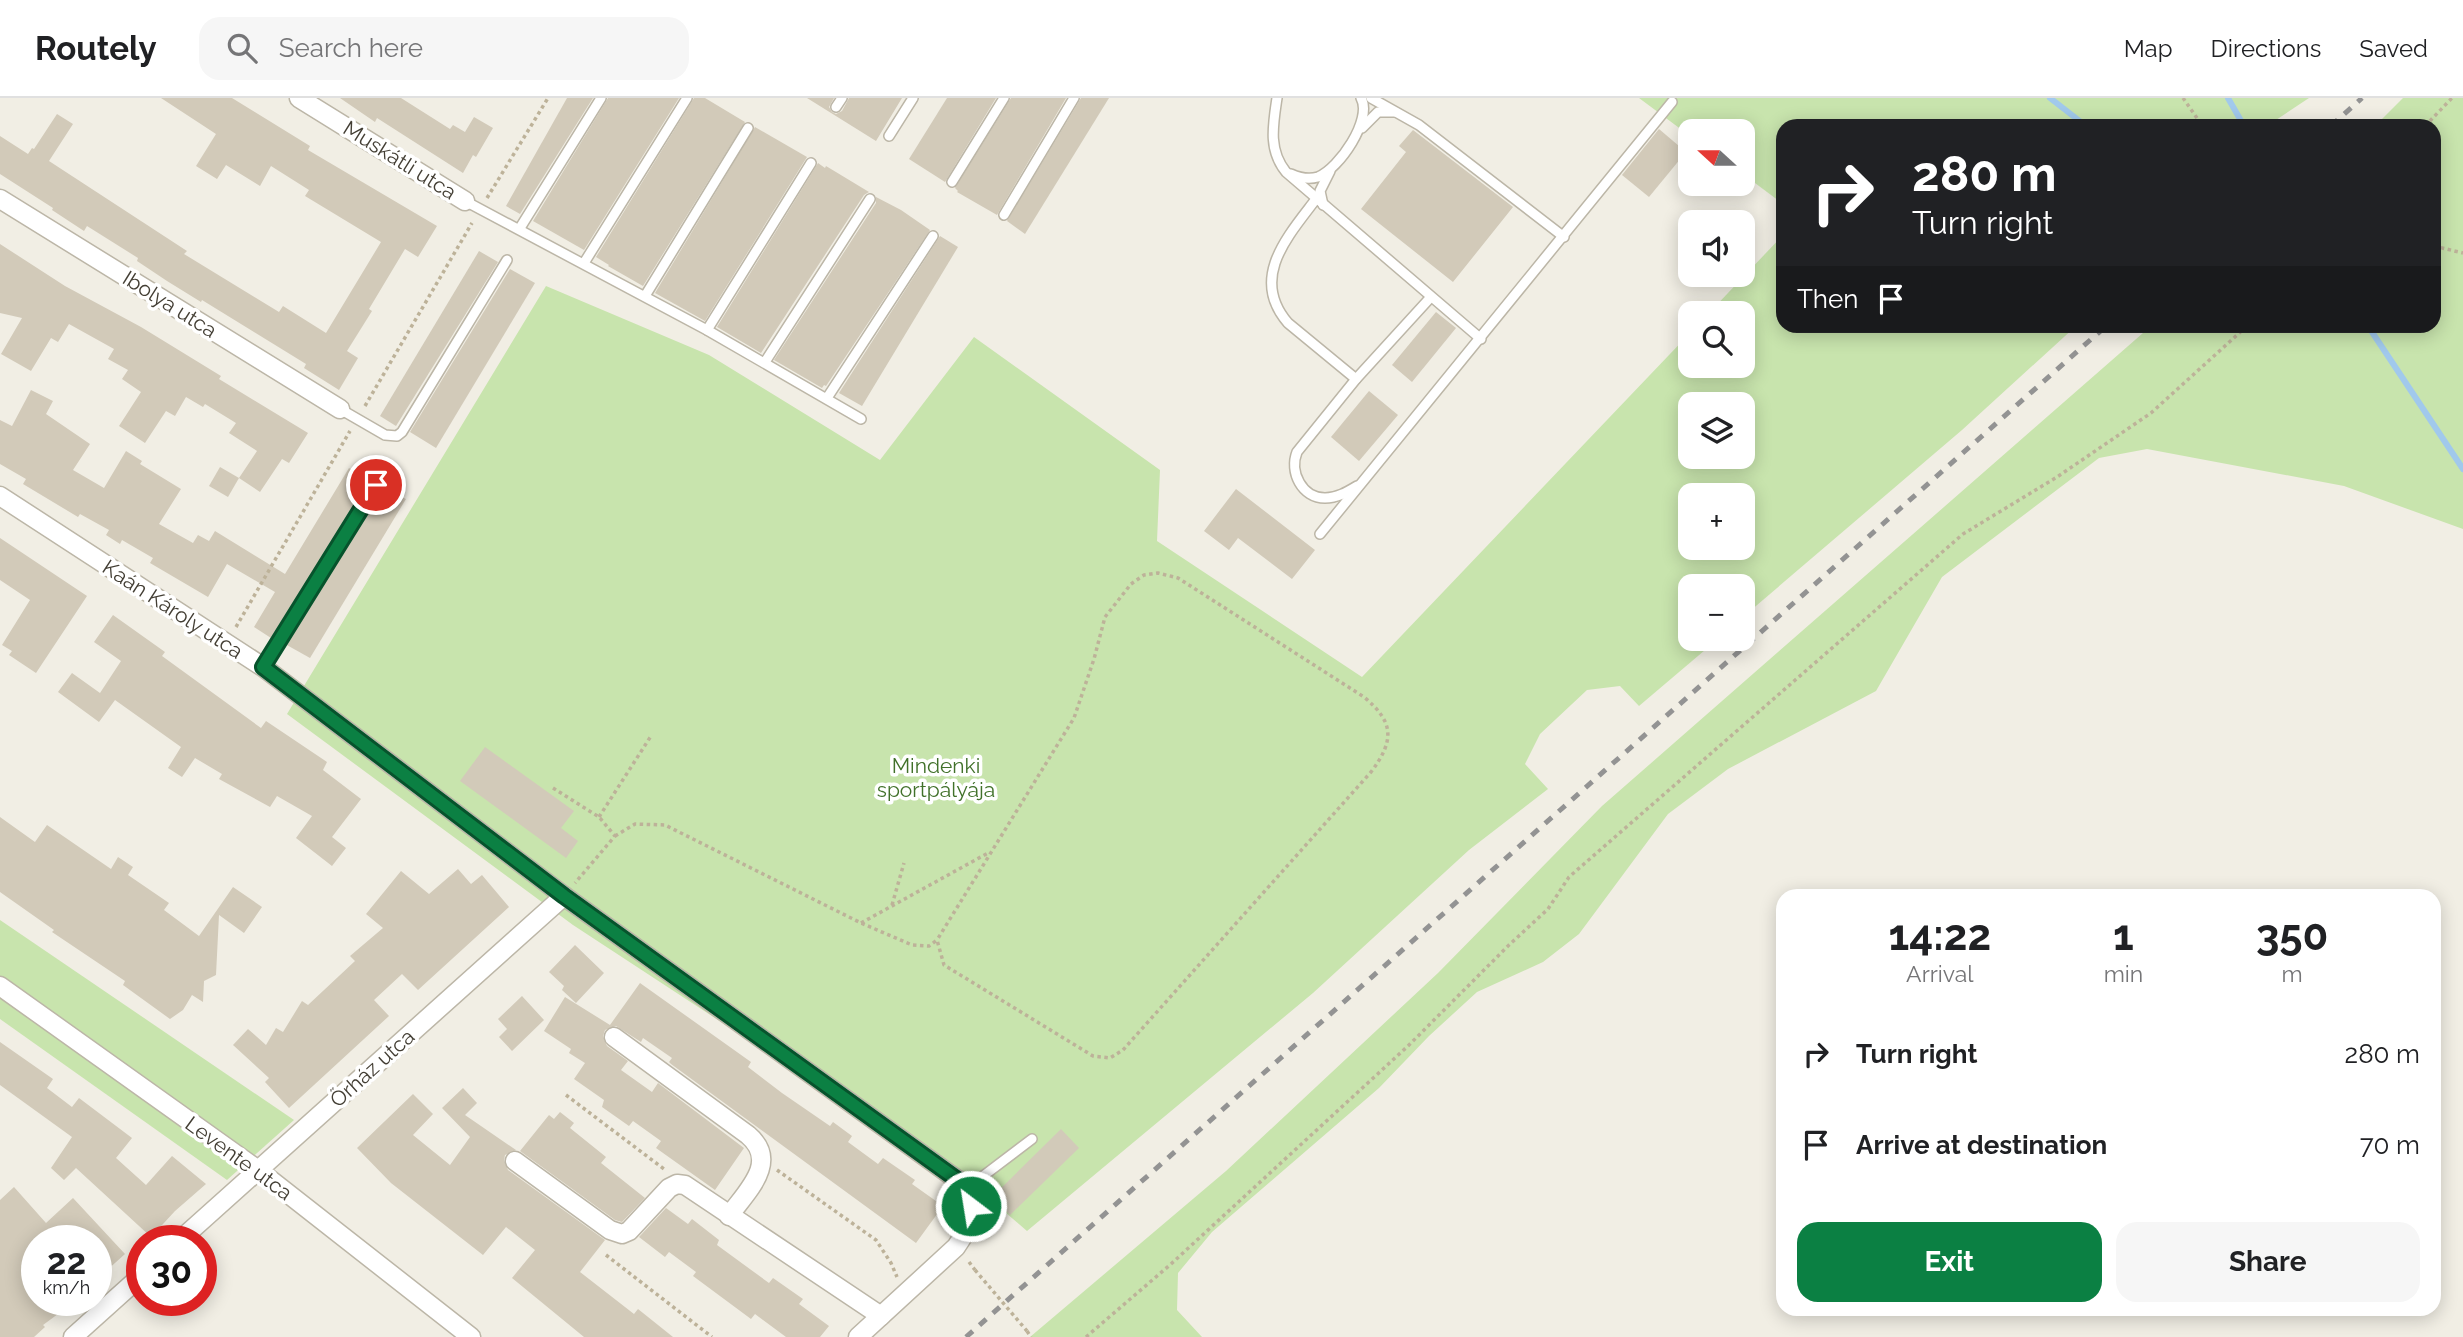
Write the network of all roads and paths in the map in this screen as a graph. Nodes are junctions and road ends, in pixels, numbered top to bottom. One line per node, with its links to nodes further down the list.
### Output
1 (299, 98): 29 (street, Muskátli utca)
2 (548, 98): 29 (path)
3 (601, 98): 31 (lane)
4 (687, 98): 37 (lane)
5 (842, 98): 15 (lane)
6 (913, 98): 21 (lane)
7 (1004, 98): 25 (lane)
8 (1074, 98): 30 (lane)
9 (1277, 98): 24 (lane)
10 (1361, 98): 20 (lane)
11 (1371, 98): 16 (lane)
12 (2183, 98): 17 (path)
13 (2452, 98): 18 (path)
14 (1672, 102): 33 (lane)
15 (836, 107)
16 (1396, 112): 20 (lane); 33 (lane)
17 (2198, 119)
18 (2432, 119)
19 (748, 128): 38 (lane)
20 (1358, 131): 23 (lane)
21 (889, 136)
22 (811, 163): 40 (lane)
23 (1332, 167): 24 (lane); 28 (lane)
24 (1286, 172): 28 (lane)
25 (952, 182)
26 (870, 198): 43 (lane)
27 (0, 199): 46 (street, Ibolya utca)
28 (1319, 202): 39 (lane); 44 (lane)
29 (473, 205): 31 (lane)
30 (1004, 215)
31 (520, 228): 37 (lane)
32 (933, 236): 45 (lane)
33 (1564, 237): 42 (lane)
34 (2441, 248): 35 (path)
35 (2463, 253)
36 (507, 260): 46 (lane)
37 (584, 263): 38 (lane)
38 (645, 296): 40 (lane)
39 (1430, 298): 42 (lane); 44 (lane)
40 (707, 330): 43 (lane)
41 (2240, 333): 84 (path)
42 (1481, 339): 48 (lane)
43 (765, 362): 45 (lane)
44 (1356, 379): 48 (lane)
45 (827, 398): 47 (lane)
46 (340, 409)
47 (861, 419)
48 (1362, 483): 51 (lane)
49 (376, 485): 52 (lane)
50 (0, 496): 52 (street, Kaán Károly utca)
51 (1320, 534)
52 (263, 667): 59 (street, Kaán Károly utca)
53 (651, 736): 55 (path)
54 (553, 788): 55 (path)
55 (599, 817): 56 (path)
56 (615, 836): 59 (path); 61 (path)
57 (990, 853): 60 (path); 62 (path); 62 (path)
58 (904, 863): 60 (path)
59 (564, 896): 69 (street, Őrház utca); 71 (street, Kaán Károly utca)
60 (892, 905): 61 (path)
61 (861, 923): 62 (path)
62 (937, 940)
63 (0, 986): 69 (street, Levente utca)
64 (614, 1037): 68 (street)
65 (566, 1095): 70 (path)
66 (1032, 1139): 71 (lane)
67 (515, 1161): 70 (street)
68 (762, 1167): 72 (street); 76 (path)
69 (258, 1170): 73 (street, Őrház utca); 80 (street, Levente utca)
70 (685, 1185): 72 (street)
71 (966, 1189): 78 (street)
72 (729, 1216): 78 (street)
73 (197, 1225)
74 (606, 1255): 81 (path)
75 (975, 1269): 83 (path, bridge)
76 (899, 1284)
77 (126, 1289): 79 (street)
78 (881, 1316): 82 (street)
79 (73, 1337)
80 (471, 1337)
81 (712, 1337)
82 (858, 1337)
83 (1031, 1337)
84 (1086, 1337)

